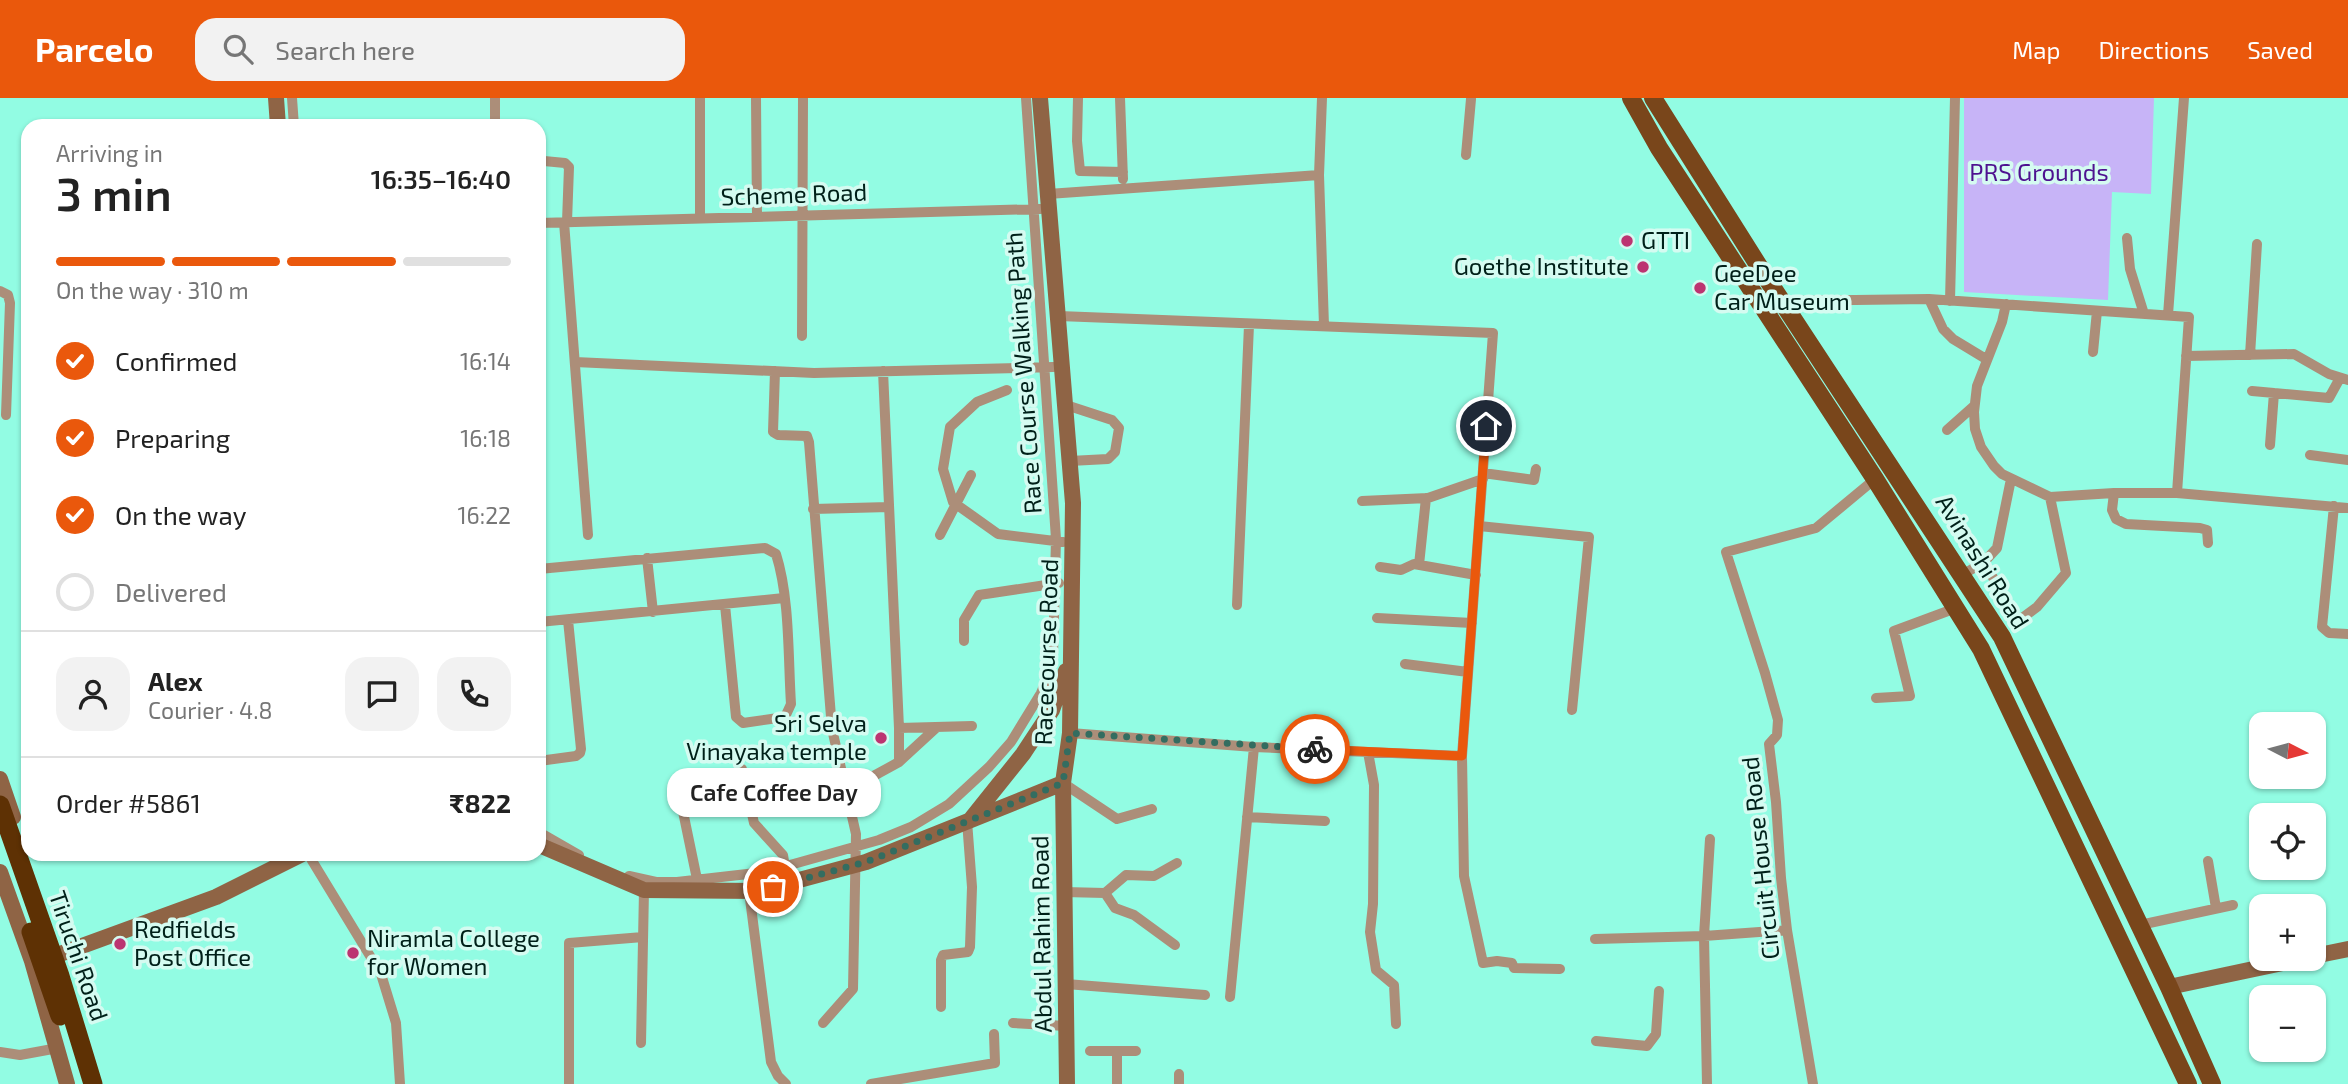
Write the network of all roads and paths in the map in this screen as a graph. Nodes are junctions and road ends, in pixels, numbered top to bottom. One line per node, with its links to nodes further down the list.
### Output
1 (276, 98): 17 (street)
2 (292, 98): 18 (street)
3 (495, 98): 19 (street)
4 (700, 98): 28 (street)
5 (756, 98): 27 (street)
6 (803, 98): 26 (street)
7 (1026, 98): 25 (street, Race Course Walking Path)
8 (1041, 98): 25 (street, Racecourse Road)
9 (1078, 98): 22 (street)
10 (1120, 98): 22 (street)
11 (1322, 98): 23 (street)
12 (1631, 98): 70 (main road, Avinashi Road)
13 (1653, 98): 35 (main road, Avinashi Road)
14 (1955, 98): 36 (street)
15 (2184, 98): 41 (street)
16 (1471, 99): 20 (street)
17 (278, 119)
18 (294, 119)
19 (495, 119)
20 (1466, 155)
21 (546, 162): 29 (street)
22 (1122, 172): 24 (street)
23 (1319, 175): 24 (street, Scheme Road); 43 (street)
24 (1123, 189): 25 (street, Scheme Road)
25 (1044, 204): 26 (street, Scheme Road); 40 (street, Racecourse Road); 50 (street, Race Course Walking Path)
26 (803, 216): 27 (street, Scheme Road); 44 (street)
27 (757, 217): 28 (street, Scheme Road)
28 (700, 218): 29 (street, Scheme Road)
29 (565, 222): 30 (street, Scheme Road); 49 (street)
30 (546, 223)
31 (2127, 238): 39 (street)
32 (2258, 244): 46 (street)
33 (0, 291): 60 (street)
34 (1929, 299): 35 (street); 36 (street); 48 (street)
35 (1781, 301): 92 (main road, Avinashi Road)
36 (1950, 301): 37 (street)
37 (2006, 304): 38 (street); 48 (street)
38 (2097, 311): 39 (street); 45 (street)
39 (2144, 314): 41 (street)
40 (1059, 316): 42 (street); 51 (street, Racecourse Road)
41 (2168, 316): 47 (street)
42 (1249, 324): 43 (street); 97 (street)
43 (1324, 326): 68 (street)
44 (802, 336)
45 (2093, 352)
46 (2250, 355): 47 (street); 54 (street)
47 (2186, 356): 72 (street)
48 (1986, 359): 59 (street)
49 (575, 362): 52 (street); 83 (street)
50 (1045, 367): 51 (street); 53 (street); 84 (street, Race Course Walking Path)
51 (1063, 367): 58 (street, Racecourse Road)
52 (775, 371): 53 (street); 80 (street)
53 (883, 372): 78 (street)
54 (2344, 379): 57 (street)
55 (1007, 390): 76 (street)
56 (2252, 391): 57 (street)
57 (2274, 393): 62 (street)
58 (1066, 405): 65 (street, Racecourse Road); 65 (street)
59 (1974, 407): 61 (street); 69 (street)
60 (6, 415)
61 (1947, 429)
62 (2270, 445)
63 (2310, 455): 64 (street)
64 (2348, 460)
65 (1070, 461): 84 (street, Racecourse Road)
66 (1536, 469): 68 (street)
67 (971, 475): 76 (street)
68 (1483, 476): 74 (street); 81 (street)
69 (2011, 478): 73 (street); 87 (street)
70 (1875, 479): 98 (main road, Avinashi Road); 152 (street, Circuit House Road)
71 (2114, 493): 72 (street); 73 (street); 85 (street)
72 (2177, 493): 77 (street)
73 (2050, 497): 87 (street)
74 (1426, 498): 75 (street); 88 (street)
75 (1362, 501)
76 (956, 505): 82 (street); 84 (street)
77 (2334, 506): 79 (street); 104 (street)
78 (889, 507): 80 (street); 113 (street)
79 (2348, 508)
80 (813, 509): 124 (street)
81 (1479, 526): 91 (street); 110 (street)
82 (940, 535)
83 (588, 536)
84 (1064, 543): 93 (street, Racecourse Road); 94 (street, Race Course Walking Path)
85 (2208, 543)
86 (647, 558): 90 (street); 95 (street); 99 (street)
87 (1984, 562): 92 (street)
88 (1419, 565): 89 (street); 91 (street)
89 (1380, 567)
90 (546, 568)
91 (1475, 575): 103 (street)
92 (1962, 575): 151 (main road, Avinashi Road)
93 (1072, 582): 94 (street); 106 (street, Racecourse Road)
94 (1055, 584): 105 (street); 134 (street, Race Course Walking Path)
95 (784, 598): 96 (street); 96 (street)
96 (725, 605): 99 (street)
97 (1237, 605)
98 (1956, 608): 109 (street); 192 (main road, Avinashi Road)
99 (653, 612): 101 (street)
100 (1377, 618): 103 (street)
101 (568, 620): 102 (street); 118 (street)
102 (546, 622)
103 (1472, 623): 108 (street)
104 (2348, 634)
105 (964, 641)
106 (1070, 663): 114 (street, Racecourse Road); 128 (street)
107 (1405, 664): 108 (street)
108 (1468, 672): 117 (street)
109 (1876, 698)
110 (1572, 710)
111 (972, 726): 112 (street)
112 (937, 727): 113 (street); 119 (street)
113 (899, 728): 119 (street)
114 (1070, 733): 115 (street); 122 (street, Racecourse Road)
115 (1254, 747): 116 (street); 127 (street)
116 (1368, 752): 117 (street); 170 (street)
117 (1462, 756): 160 (street)
118 (546, 760)
119 (899, 762): 124 (street)
120 (742, 769): 142 (street)
121 (0, 779): 132 (street)
122 (1063, 783): 126 (street); 128 (street); 147 (street, Abdul Rahim Road)
123 (734, 786): 144 (street)
124 (846, 791): 134 (street)
125 (0, 805): 182 (highway, Tiruchi Road)
126 (1152, 809)
127 (1247, 817): 129 (street); 166 (street)
128 (968, 821): 141 (street); 167 (street)
129 (1325, 821)
130 (546, 836): 144 (street, Race Course Walking Path)
131 (1710, 839): 153 (street)
132 (21, 840)
133 (0, 842): 181 (highway, Tiruchi Road)
134 (855, 847): 141 (street); 142 (street, Race Course Walking Path)
135 (546, 848): 145 (street)
136 (28, 861): 158 (street)
137 (288, 861): 158 (street)
138 (312, 861): 184 (street)
139 (2208, 861): 150 (street)
140 (1177, 863): 148 (street)
141 (853, 866): 142 (street); 168 (street)
142 (787, 875): 144 (street, Race Course Walking Path); 146 (street)
143 (1, 879): 175 (street, Tiruchi Road)
144 (698, 885): 145 (street); 146 (street)
145 (644, 890): 154 (street)
146 (749, 891): 186 (street)
147 (1065, 892): 148 (street); 162 (street, Abdul Rahim Road)
148 (1105, 893): 156 (street)
149 (2233, 905): 150 (street)
150 (2216, 908): 151 (street)
151 (2140, 925): 163 (main road, Avinashi Road)
152 (1787, 930): 153 (street); 191 (street, Circuit House Road)
153 (1704, 936): 155 (street); 190 (street)
154 (643, 937): 174 (street); 185 (street)
155 (1595, 939)
156 (1175, 946)
157 (2348, 949): 159 (street)
158 (60, 954): 183 (street)
159 (2326, 954)
160 (1560, 969)
161 (2249, 970): 163 (street)
162 (1066, 984): 165 (street); 171 (street, Abdul Rahim Road)
163 (2169, 987): 193 (main road, Avinashi Road)
164 (1659, 991): 173 (street)
165 (1205, 995)
166 (1230, 997)
167 (941, 1007)
168 (823, 1023)
169 (1013, 1023): 171 (street)
170 (1396, 1024)
171 (1066, 1026): 188 (street, Abdul Rahim Road)
172 (994, 1034): 187 (street)
173 (1596, 1041)
174 (641, 1043)
175 (58, 1048): 179 (street); 180 (street, Tiruchi Road)
176 (1090, 1051): 177 (street)
177 (1117, 1051): 178 (street); 189 (street)
178 (1136, 1051)
179 (0, 1052)
180 (67, 1084)
181 (80, 1084)
182 (93, 1084)
183 (99, 1084)
184 (400, 1084)
185 (569, 1084)
186 (786, 1084)
187 (871, 1084)
188 (1067, 1084)
189 (1117, 1084)
190 (1707, 1084)
191 (1813, 1084)
192 (2188, 1084)
193 (2212, 1084)

